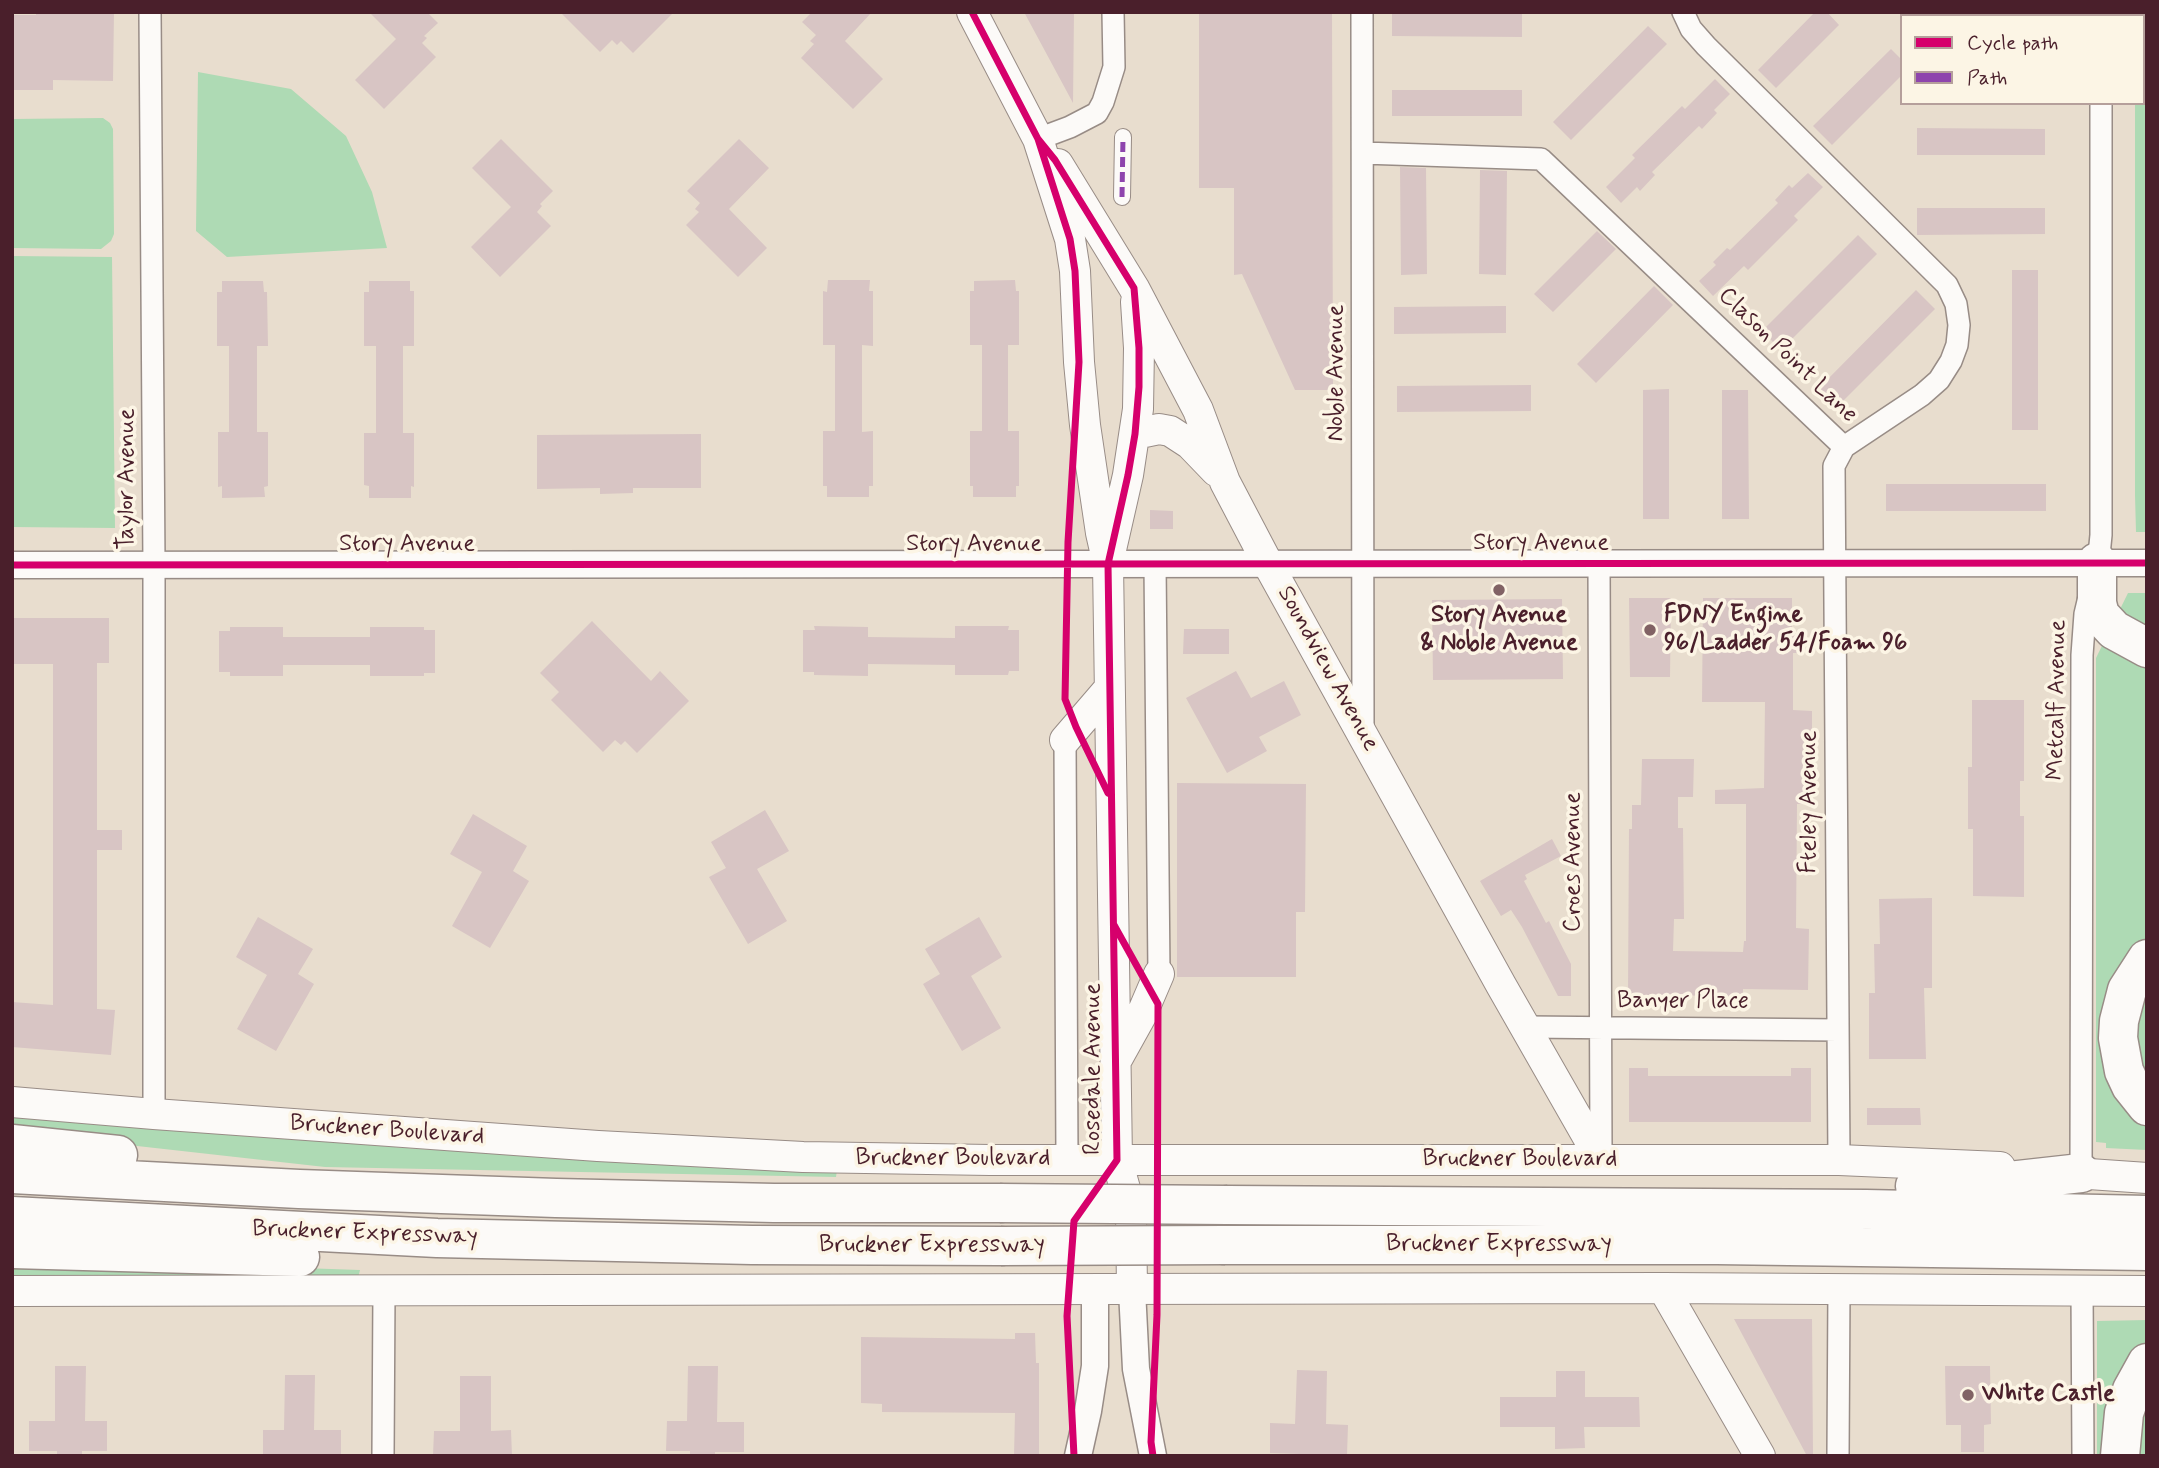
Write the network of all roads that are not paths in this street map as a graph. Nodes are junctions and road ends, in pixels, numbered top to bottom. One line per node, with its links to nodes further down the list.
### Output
1 (150, 12): 25 (street, Taylor Avenue)
2 (972, 12): 8 (main road, Soundview Avenue)
3 (1113, 12): 8 (street)
4 (1362, 12): 9 (street, Noble Avenue)
5 (1683, 12): 14 (street, Clason Point Lane)
6 (2101, 105): 16 (street, Metcalf Avenue)
7 (1123, 137): 10 (street)
8 (1038, 139): 11 (main road, Soundview Avenue); 12 (main road, Soundview Avenue)
9 (1363, 153): 14 (street, Clason Point Lane); 22 (street, Noble Avenue)
10 (1122, 197)
11 (1134, 288): 13 (main road, Rosedale Avenue); 15 (main road, Soundview Avenue)
12 (1079, 362): 19 (main road, Rosedale Avenue)
13 (1135, 434): 15 (main road); 19 (main road, Rosedale Avenue)
14 (1844, 447): 17 (street, Fteley Avenue)
15 (1225, 482): 21 (main road, Soundview Avenue)
16 (2097, 562): 17 (street, Story Avenue); 18 (street, Story Avenue); 26 (highway); 44 (street, Metcalf Avenue)
17 (1835, 563): 23 (street, Story Avenue); 34 (street, Fteley Avenue)
18 (2147, 563)
19 (1108, 564): 20 (street, Story Avenue); 25 (street, Story Avenue); 27 (main road, Rosedale Avenue)
20 (1155, 564): 21 (street, Story Avenue); 31 (street)
21 (1268, 564): 22 (street, Story Avenue); 28 (main road, Soundview Avenue)
22 (1363, 564): 23 (street, Story Avenue); 28 (street, Noble Avenue)
23 (1599, 564): 33 (street, Croes Avenue)
24 (12, 565): 25 (street, Story Avenue)
25 (154, 565): 38 (street, Taylor Avenue)
26 (2147, 648)
27 (1108, 690): 29 (main road); 35 (main road, Rosedale Avenue)
28 (1363, 734): 32 (main road, Soundview Avenue)
29 (1065, 740): 40 (street, Rosedale Avenue)
30 (2147, 959): 37 (highway)
31 (1159, 974): 35 (main road)
32 (1527, 1027): 33 (street, Banyer Place); 42 (main road, Soundview Avenue)
33 (1601, 1028): 34 (street, Banyer Place); 42 (street, Croes Avenue)
34 (1838, 1030): 43 (street, Fteley Avenue)
35 (1116, 1061): 41 (main road, Rosedale Avenue)
36 (12, 1102): 38 (main road, Bruckner Boulevard)
37 (2147, 1106)
38 (154, 1114): 40 (main road, Bruckner Boulevard)
39 (12, 1144): 47 (highway)
40 (1067, 1160): 41 (main road, Bruckner Boulevard)
41 (1117, 1160): 42 (main road, Bruckner Boulevard); 56 (main road, Rosedale Avenue); 57 (main road, Rosedale Avenue)
42 (1601, 1160): 43 (main road, Bruckner Boulevard)
43 (1839, 1160): 44 (main road, Bruckner Boulevard)
44 (2081, 1173): 46 (main road, Bruckner Boulevard); 48 (highway)
45 (12, 1174): 47 (highway, Bruckner Expressway)
46 (2147, 1178)
47 (299, 1189): 48 (highway, Bruckner Expressway, bridge)
48 (1227, 1205): 49 (highway, Bruckner Expressway)
49 (2147, 1215)
50 (12, 1216): 51 (highway, Bruckner Expressway)
51 (437, 1238): 52 (highway); 53 (highway, Bruckner Expressway, bridge)
52 (12, 1249)
53 (2147, 1251)
54 (1663, 1288): 55 (main road); 57 (main road); 66 (main road)
55 (1839, 1288): 58 (main road); 67 (street)
56 (1095, 1290): 57 (main road); 60 (main road); 64 (street, Rosedale Avenue)
57 (1132, 1290): 65 (street, Rosedale Avenue)
58 (2082, 1290): 61 (main road); 68 (street)
59 (12, 1291): 60 (main road)
60 (384, 1291): 63 (street)
61 (2147, 1291)
62 (2147, 1363): 69 (highway)
63 (383, 1456)
64 (1078, 1456)
65 (1153, 1456)
66 (1760, 1456)
67 (1839, 1456)
68 (2083, 1456)
69 (2120, 1456)

